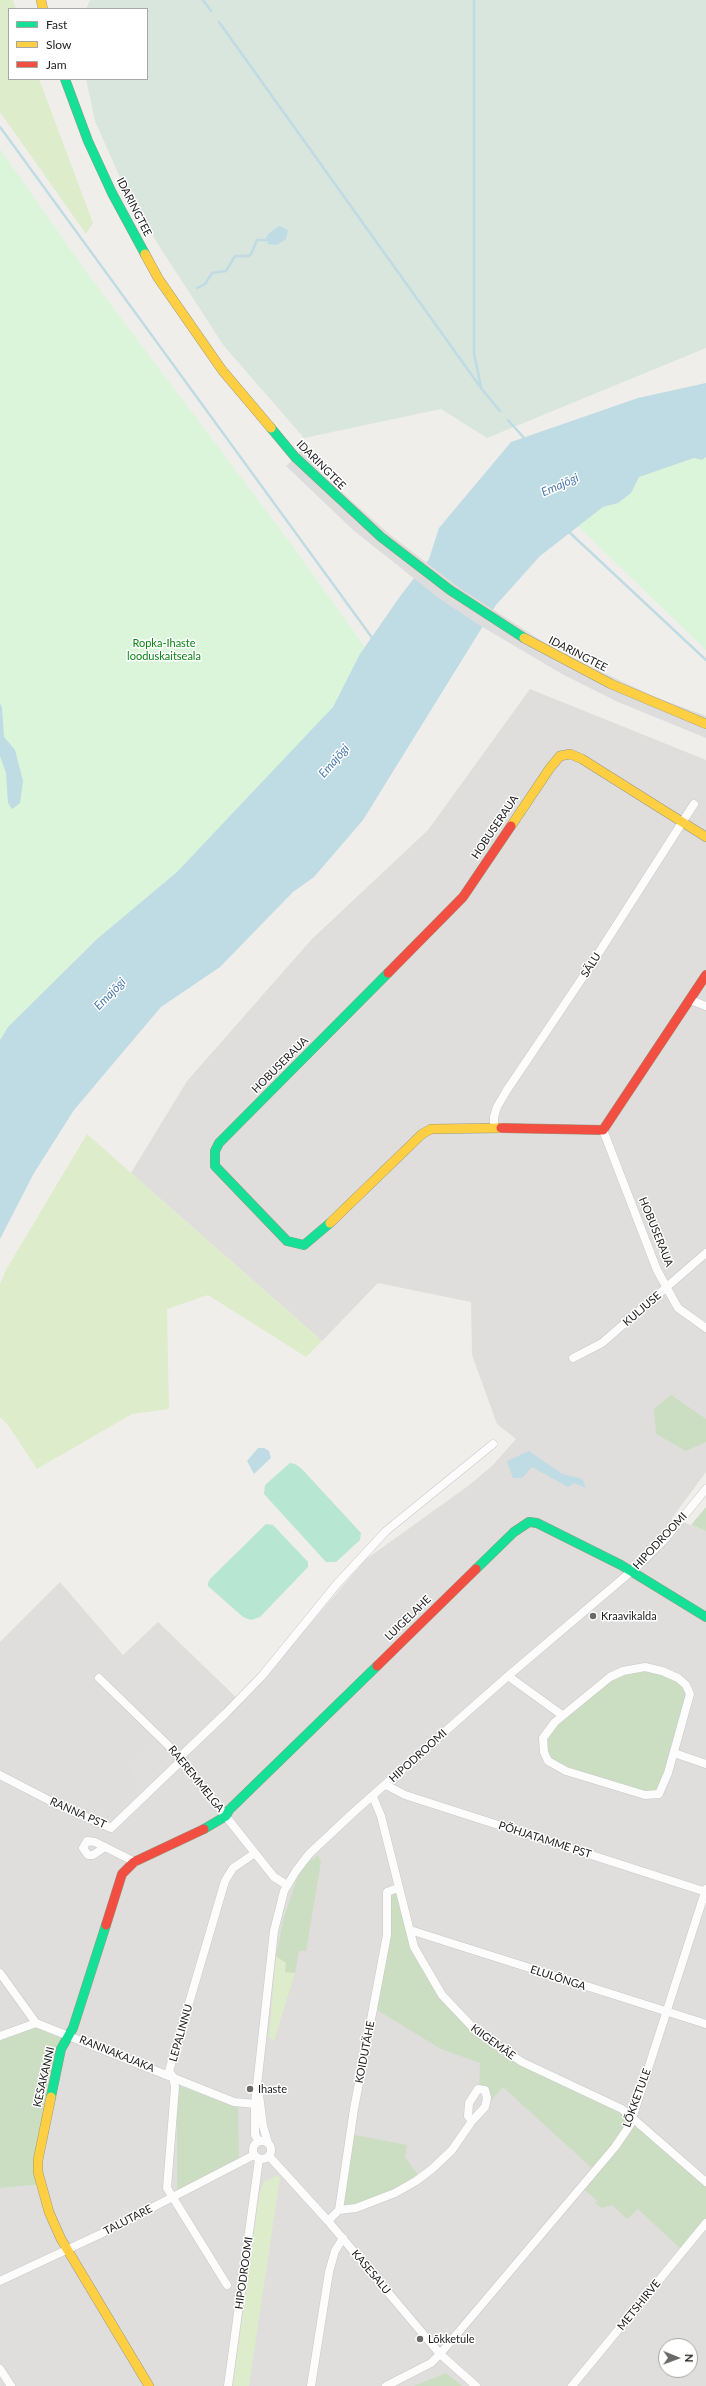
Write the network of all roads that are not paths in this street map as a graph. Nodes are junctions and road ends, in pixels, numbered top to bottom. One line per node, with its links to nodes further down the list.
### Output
1 (65, 80): 2 (street, IDARINGTEE)
2 (706, 724)
3 (694, 804): 4 (street, SÄLU)
4 (682, 822): 5 (street, HOBUSERAUA); 9 (street, SÄLU); 9 (street, HOBUSERAUA)
5 (706, 837)
6 (706, 975): 7 (street)
7 (690, 1000): 8 (street); 10 (street)
8 (706, 1006)
9 (494, 1127): 10 (street, HOBUSERAUA)
10 (604, 1130): 12 (street, HOBUSERAUA)
11 (706, 1252): 12 (street, KULJUSE)
12 (666, 1287): 13 (street, HOBUSERAUA); 14 (street, KULJUSE)
13 (706, 1328)
14 (573, 1358)
15 (493, 1444): 23 (street)
16 (706, 1489): 17 (street, HIPODROOMI)
17 (631, 1573): 18 (street); 19 (street, HIPODROOMI); 28 (street, LUIGELAHE)
18 (706, 1617)
19 (508, 1676): 21 (street); 26 (street, HIPODROOMI)
20 (99, 1678): 23 (street, RAEREMMELGA)
21 (562, 1715): 22 (street); 22 (street)
22 (674, 1753): 24 (street)
23 (180, 1759): 25 (street, RANNA PST); 28 (street, RAEREMMELGA)
24 (706, 1764)
25 (0, 1775)
26 (386, 1785): 27 (street, HIPODROOMI); 34 (street, PÕHJATAMME PST)
27 (373, 1797): 32 (street, HIPODROOMI); 33 (street, KIIGEMÄE)
28 (226, 1816): 30 (street, RAEREMMELGA); 31 (street, KESAKANNI)
29 (105, 1847): 31 (street)
30 (255, 1853): 32 (street, RAEREMMELGA); 42 (street, LEPALINNU)
31 (135, 1862): 40 (street, KESAKANNI)
32 (287, 1885): 43 (street, HIPODROOMI)
33 (398, 1888): 35 (street, KIIGEMÄE); 52 (street, KOIDUTÄHE)
34 (706, 1891): 37 (street, LÕKKETULE)
35 (410, 1930): 37 (street, ELULÕNGA); 45 (street, KIIGEMÄE)
36 (0, 1974): 38 (street)
37 (666, 2012): 39 (street, ELULÕNGA); 45 (street, LÕKKETULE)
38 (36, 2023): 40 (street, RANNAKAJAKA); 41 (street)
39 (706, 2024)
40 (69, 2035): 42 (street, RANNAKAJAKA); 56 (street, KESAKANNI)
41 (0, 2036)
42 (173, 2077): 44 (street, RANNAKAJAKA); 51 (street, LEPALINNU)
43 (256, 2092): 44 (street, HIPODROOMI); 47 (street, HIPODROOMI)
44 (255, 2104): 47 (street, HIPODROOMI)
45 (632, 2118): 50 (street, KIIGEMÄE); 59 (street, LÕKKETULE)
46 (472, 2121): 52 (street)
47 (263, 2142): 48 (street); 49 (street, HIPODROOMI)
48 (269, 2156): 49 (street, TALUTARE); 53 (street, KASESALU)
49 (257, 2157): 51 (street, TALUTARE); 63 (street, HIPODROOMI)
50 (706, 2182)
51 (173, 2198): 56 (street, TALUTARE); 58 (street, LEPALINNU)
52 (339, 2210): 53 (street)
53 (328, 2221): 55 (street, KASESALU)
54 (706, 2223): 67 (street, METSHIRVE)
55 (343, 2238): 59 (street, KASESALU); 64 (street)
56 (67, 2249): 57 (street, TALUTARE); 62 (street, KESAKANNI)
57 (0, 2281)
58 (227, 2285)
59 (440, 2354): 65 (street, LÕKKETULE); 66 (street, KASESALU)
60 (0, 2369): 61 (street)
61 (11, 2386)
62 (149, 2386)
63 (228, 2386)
64 (311, 2386)
65 (386, 2386)
66 (476, 2386)
67 (572, 2386)

